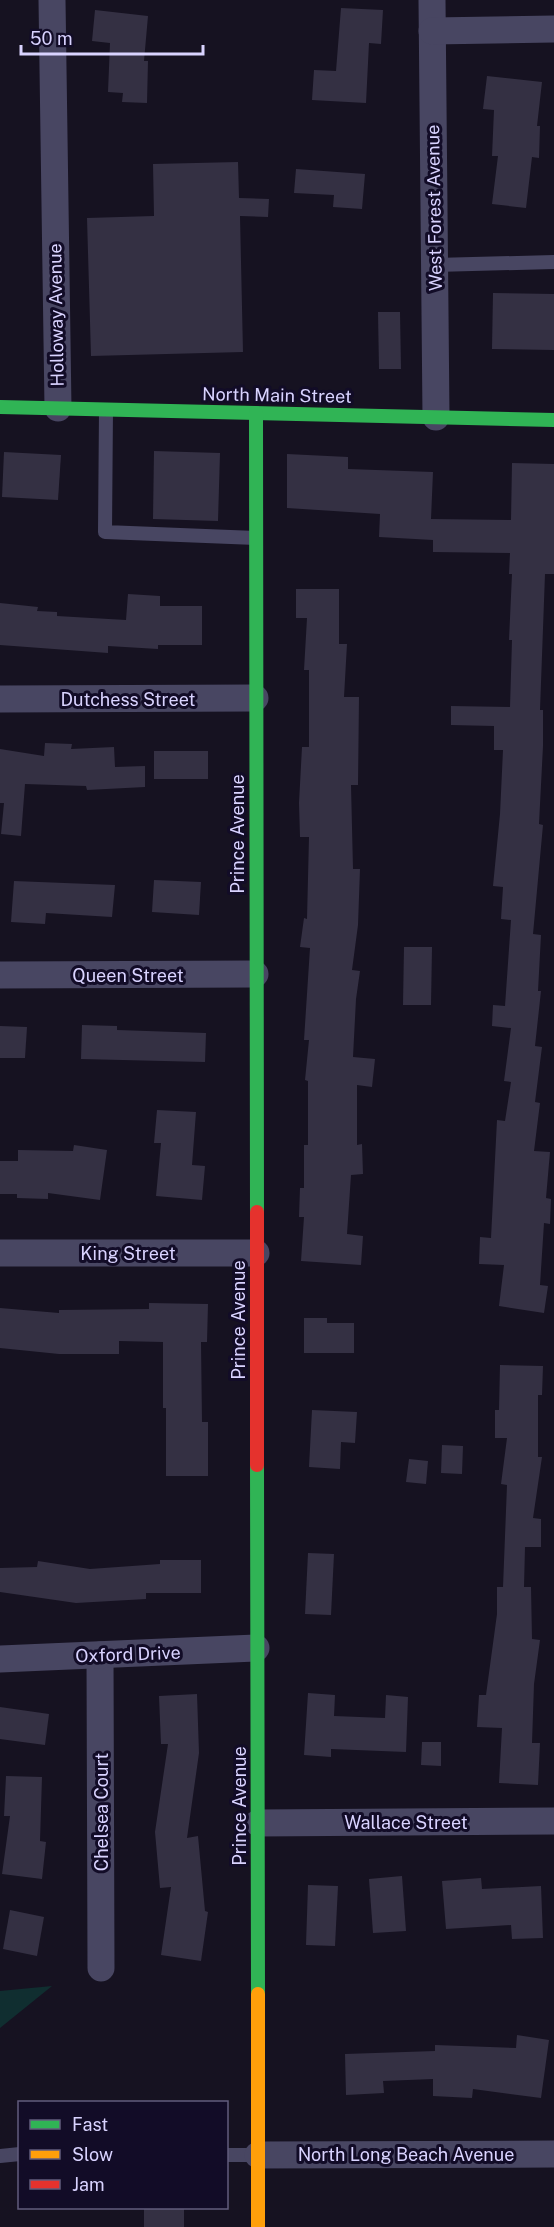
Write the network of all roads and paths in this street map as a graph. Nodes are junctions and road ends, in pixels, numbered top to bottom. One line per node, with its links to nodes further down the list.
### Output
1 (52, 0): 8 (street, Holloway Avenue)
2 (432, 0): 4 (street, West Forest Avenue)
3 (554, 30): 4 (street)
4 (432, 31): 6 (street, West Forest Avenue)
5 (554, 262): 6 (lane)
6 (435, 265): 11 (street, West Forest Avenue)
7 (0, 407): 8 (street, North Main Street)
8 (58, 408): 9 (street, North Main Street)
9 (106, 410): 10 (street, North Main Street); 13 (lane)
10 (256, 413): 11 (street, North Main Street); 13 (street, Prince Avenue)
11 (436, 417): 12 (street, North Main Street)
12 (554, 420)
13 (256, 538): 14 (street, Prince Avenue)
14 (255, 698): 15 (street, Dutchess Street); 16 (street, Prince Avenue)
15 (0, 699)
16 (255, 974): 17 (street, Queen Street); 18 (street, Prince Avenue)
17 (0, 975)
18 (256, 1252): 19 (street, King Street); 20 (street, Prince Avenue)
19 (0, 1253)
20 (256, 1648): 21 (street, Oxford Drive); 24 (street, Prince Avenue)
21 (100, 1655): 22 (street, Oxford Drive); 25 (street, Chelsea Court)
22 (0, 1659)
23 (554, 1821): 24 (street, Wallace Street)
24 (258, 1822): 29 (street, Prince Avenue)
25 (101, 1968)
26 (18, 2154): 30 (lane)
27 (554, 2154): 29 (street, North Long Beach Avenue)
28 (228, 2155): 29 (lane)
29 (258, 2155): 31 (street, Prince Avenue)
30 (0, 2156)
31 (258, 2227)

